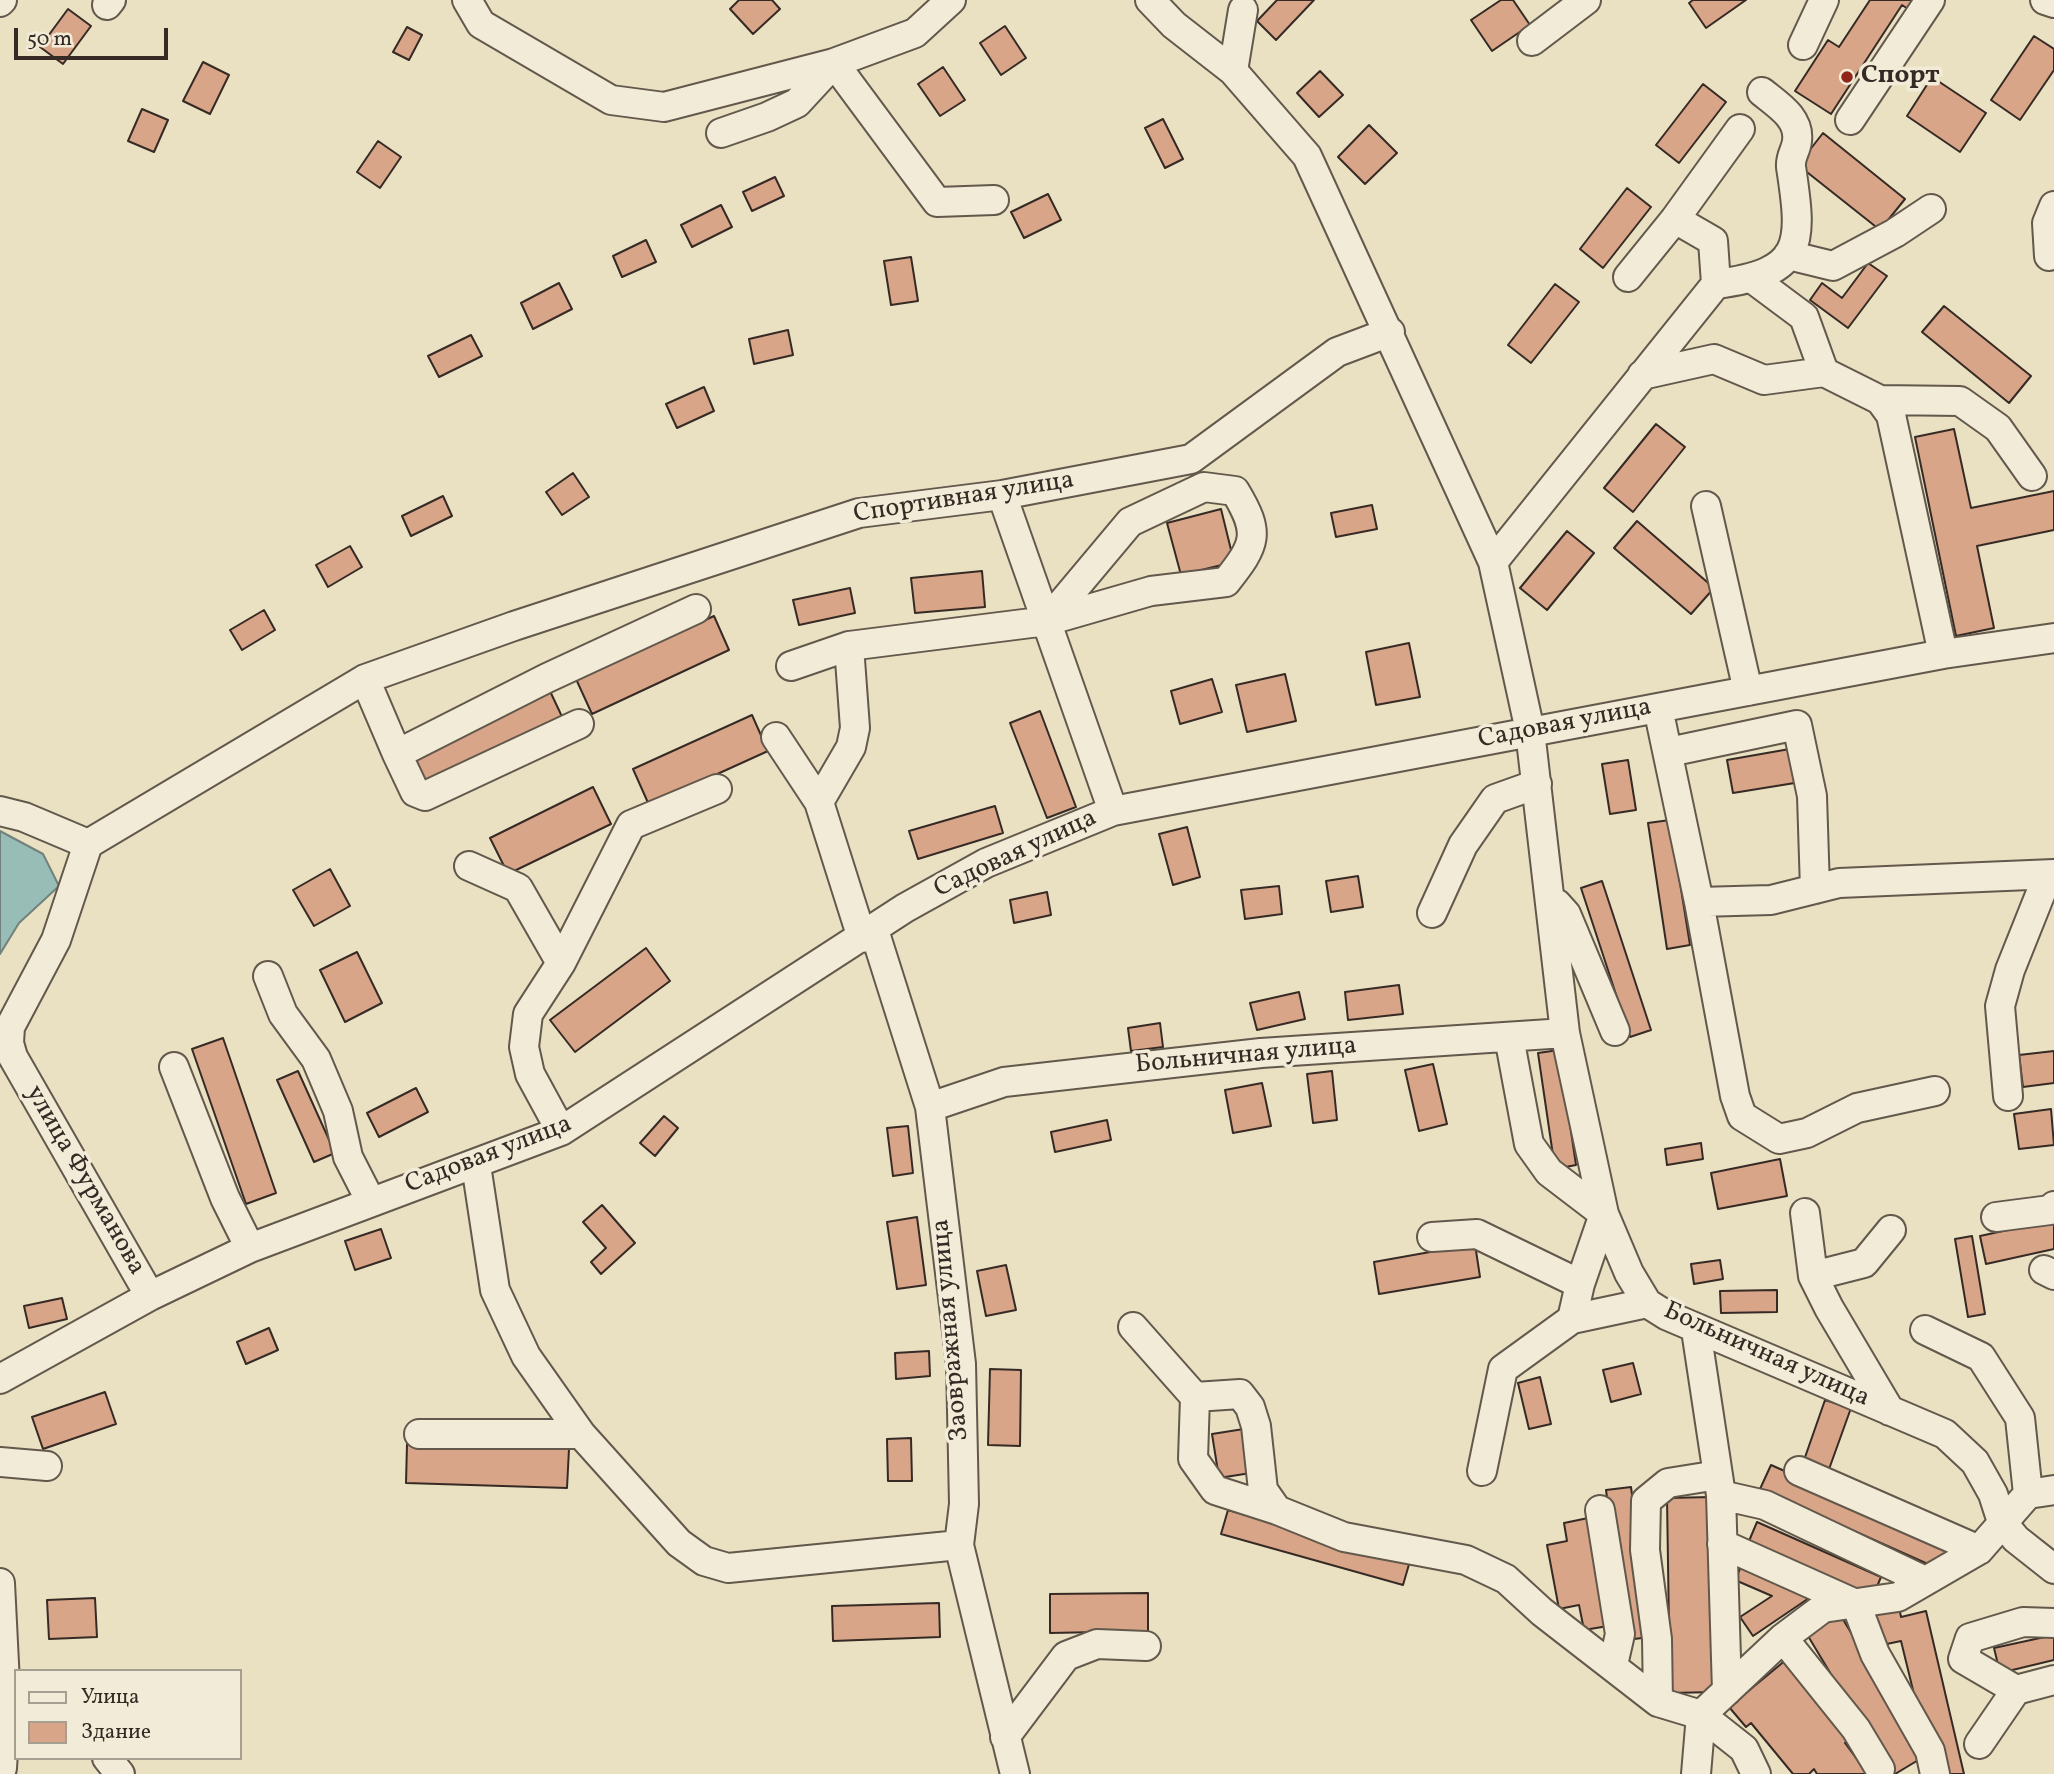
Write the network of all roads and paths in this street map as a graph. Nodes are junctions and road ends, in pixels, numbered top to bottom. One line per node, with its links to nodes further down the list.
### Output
1 (467, 0): 12 (street)
2 (951, 0): 12 (street)
3 (1150, 0): 13 (street, Больничная улица)
4 (1586, 0): 10 (street)
5 (1824, 0): 11 (street)
6 (1930, 0): 15 (street)
7 (2045, 0): 8 (street)
8 (2054, 2)
9 (1243, 10): 13 (street)
10 (1532, 41)
11 (1803, 45)
12 (834, 63): 17 (street); 18 (street)
13 (1233, 71): 27 (street, Больничная улица)
14 (1762, 92): 22 (street)
15 (1850, 120)
16 (1740, 129): 21 (street)
17 (721, 133)
18 (994, 200)
19 (2054, 206): 23 (street)
20 (1931, 209): 22 (street)
21 (1675, 219): 24 (street); 26 (street)
22 (1788, 256): 25 (street)
23 (2049, 256)
24 (1628, 277)
25 (1753, 279): 26 (street); 28 (street)
26 (1716, 284): 29 (street)
27 (1390, 332): 32 (street, Спортивная улица); 34 (street, Больничная улица)
28 (1824, 372): 29 (street); 30 (street)
29 (1642, 375): 34 (street)
30 (1880, 400): 31 (street); 39 (street)
31 (2032, 476)
32 (1002, 495): 36 (street); 41 (street, Спортивная улица)
33 (1706, 506): 42 (street)
34 (1493, 562): 45 (street, Больничная улица)
35 (696, 609): 48 (street)
36 (1047, 621): 36 (street); 38 (street); 53 (street)
37 (2054, 638): 39 (street, Садовая улица)
38 (849, 646): 40 (street); 51 (street)
39 (1943, 654): 42 (street, Садовая улица)
40 (791, 666)
41 (365, 679): 48 (street); 54 (street, Спортивная улица)
42 (1748, 691): 43 (street, Садовая улица)
43 (1658, 708): 45 (street, Садовая улица); 47 (street)
44 (579, 724): 48 (street)
45 (1530, 731): 49 (street, Больничная улица); 53 (street, Садовая улица)
46 (776, 737): 51 (street, Заовражная улица)
47 (1669, 752): 57 (street); 59 (street)
48 (397, 754)
49 (1537, 784): 58 (street, Больничная улица); 60 (street)
50 (717, 789): 62 (street)
51 (819, 802): 61 (street, Заовражная улица)
52 (0, 811): 54 (street)
53 (1113, 811): 61 (street, Садовая улица)
54 (88, 844): 83 (street, улица Фурманова)
55 (470, 866): 62 (street)
56 (2051, 874): 57 (street); 69 (street)
57 (1815, 889): 59 (street)
58 (1551, 902): 64 (street); 65 (street, Больничная улица)
59 (1699, 902): 68 (street)
60 (1432, 913)
61 (868, 934): 70 (street, Заовражная улица); 71 (street, Садовая улица)
62 (561, 963): 71 (street)
63 (268, 975): 73 (street)
64 (1615, 1031)
65 (1565, 1033): 66 (street, Больничная улица); 76 (street, Больничная улица)
66 (1509, 1037): 70 (street, Больничная улица); 76 (street)
67 (174, 1067): 80 (street)
68 (1935, 1091)
69 (2008, 1096)
70 (930, 1107): 104 (street, Заовражная улица)
71 (561, 1132): 72 (street, Садовая улица)
72 (477, 1165): 73 (street, Садовая улица); 93 (street)
73 (371, 1202): 80 (street, Садовая улица)
74 (2054, 1206): 77 (street)
75 (1805, 1213): 81 (street)
76 (1604, 1214): 82 (street); 84 (street, Больничная улица)
77 (1996, 1217)
78 (1891, 1230): 81 (street)
79 (1432, 1237): 82 (street)
80 (250, 1248): 83 (street, Садовая улица)
81 (1813, 1276): 91 (street)
82 (1580, 1284): 85 (street)
83 (150, 1296): 89 (street, Садовая улица)
84 (1647, 1303): 85 (street); 87 (street, Больничная улица)
85 (1572, 1319): 96 (street)
86 (1133, 1327): 90 (street)
87 (1696, 1330): 91 (street, Больничная улица); 98 (street)
88 (1925, 1330): 99 (street)
89 (0, 1379)
90 (1195, 1397): 100 (street); 100 (street)
91 (1890, 1411): 102 (street, Больничная улица)
92 (419, 1434): 93 (street)
93 (581, 1434): 104 (street)
94 (0, 1461): 95 (street)
95 (47, 1466)
96 (1482, 1471)
97 (1799, 1471): 105 (street)
98 (1720, 1485): 103 (street); 107 (street); 117 (street)
99 (2041, 1492): 102 (street)
100 (1277, 1510): 113 (street)
101 (1601, 1510): 113 (street)
102 (2003, 1522): 105 (street); 106 (street, Больничная улица)
103 (1722, 1544): 109 (street); 116 (street)
104 (958, 1545): 120 (street, Заовражная улица)
105 (1979, 1550): 107 (street)
106 (2054, 1569)
107 (1925, 1581): 109 (street)
108 (0, 1583): 118 (street)
109 (1856, 1604): 111 (street); 129 (street)
110 (2054, 1623): 115 (street)
111 (1783, 1638): 116 (street); 123 (street)
112 (1146, 1646): 120 (street)
113 (1613, 1665): 117 (street)
114 (2054, 1680): 115 (street)
115 (2016, 1689): 121 (street)
116 (1727, 1691): 119 (street)
117 (1658, 1702): 119 (street)
118 (11, 1705): 124 (street)
119 (1701, 1715): 127 (street); 128 (street)
120 (1005, 1737): 126 (street, Заовражная улица)
121 (1979, 1744)
122 (109, 1760): 125 (street)
123 (1880, 1769)
124 (10, 1770)
125 (120, 1774)
126 (1015, 1774)
127 (1696, 1774)
128 (1756, 1774)
129 (1935, 1774)

